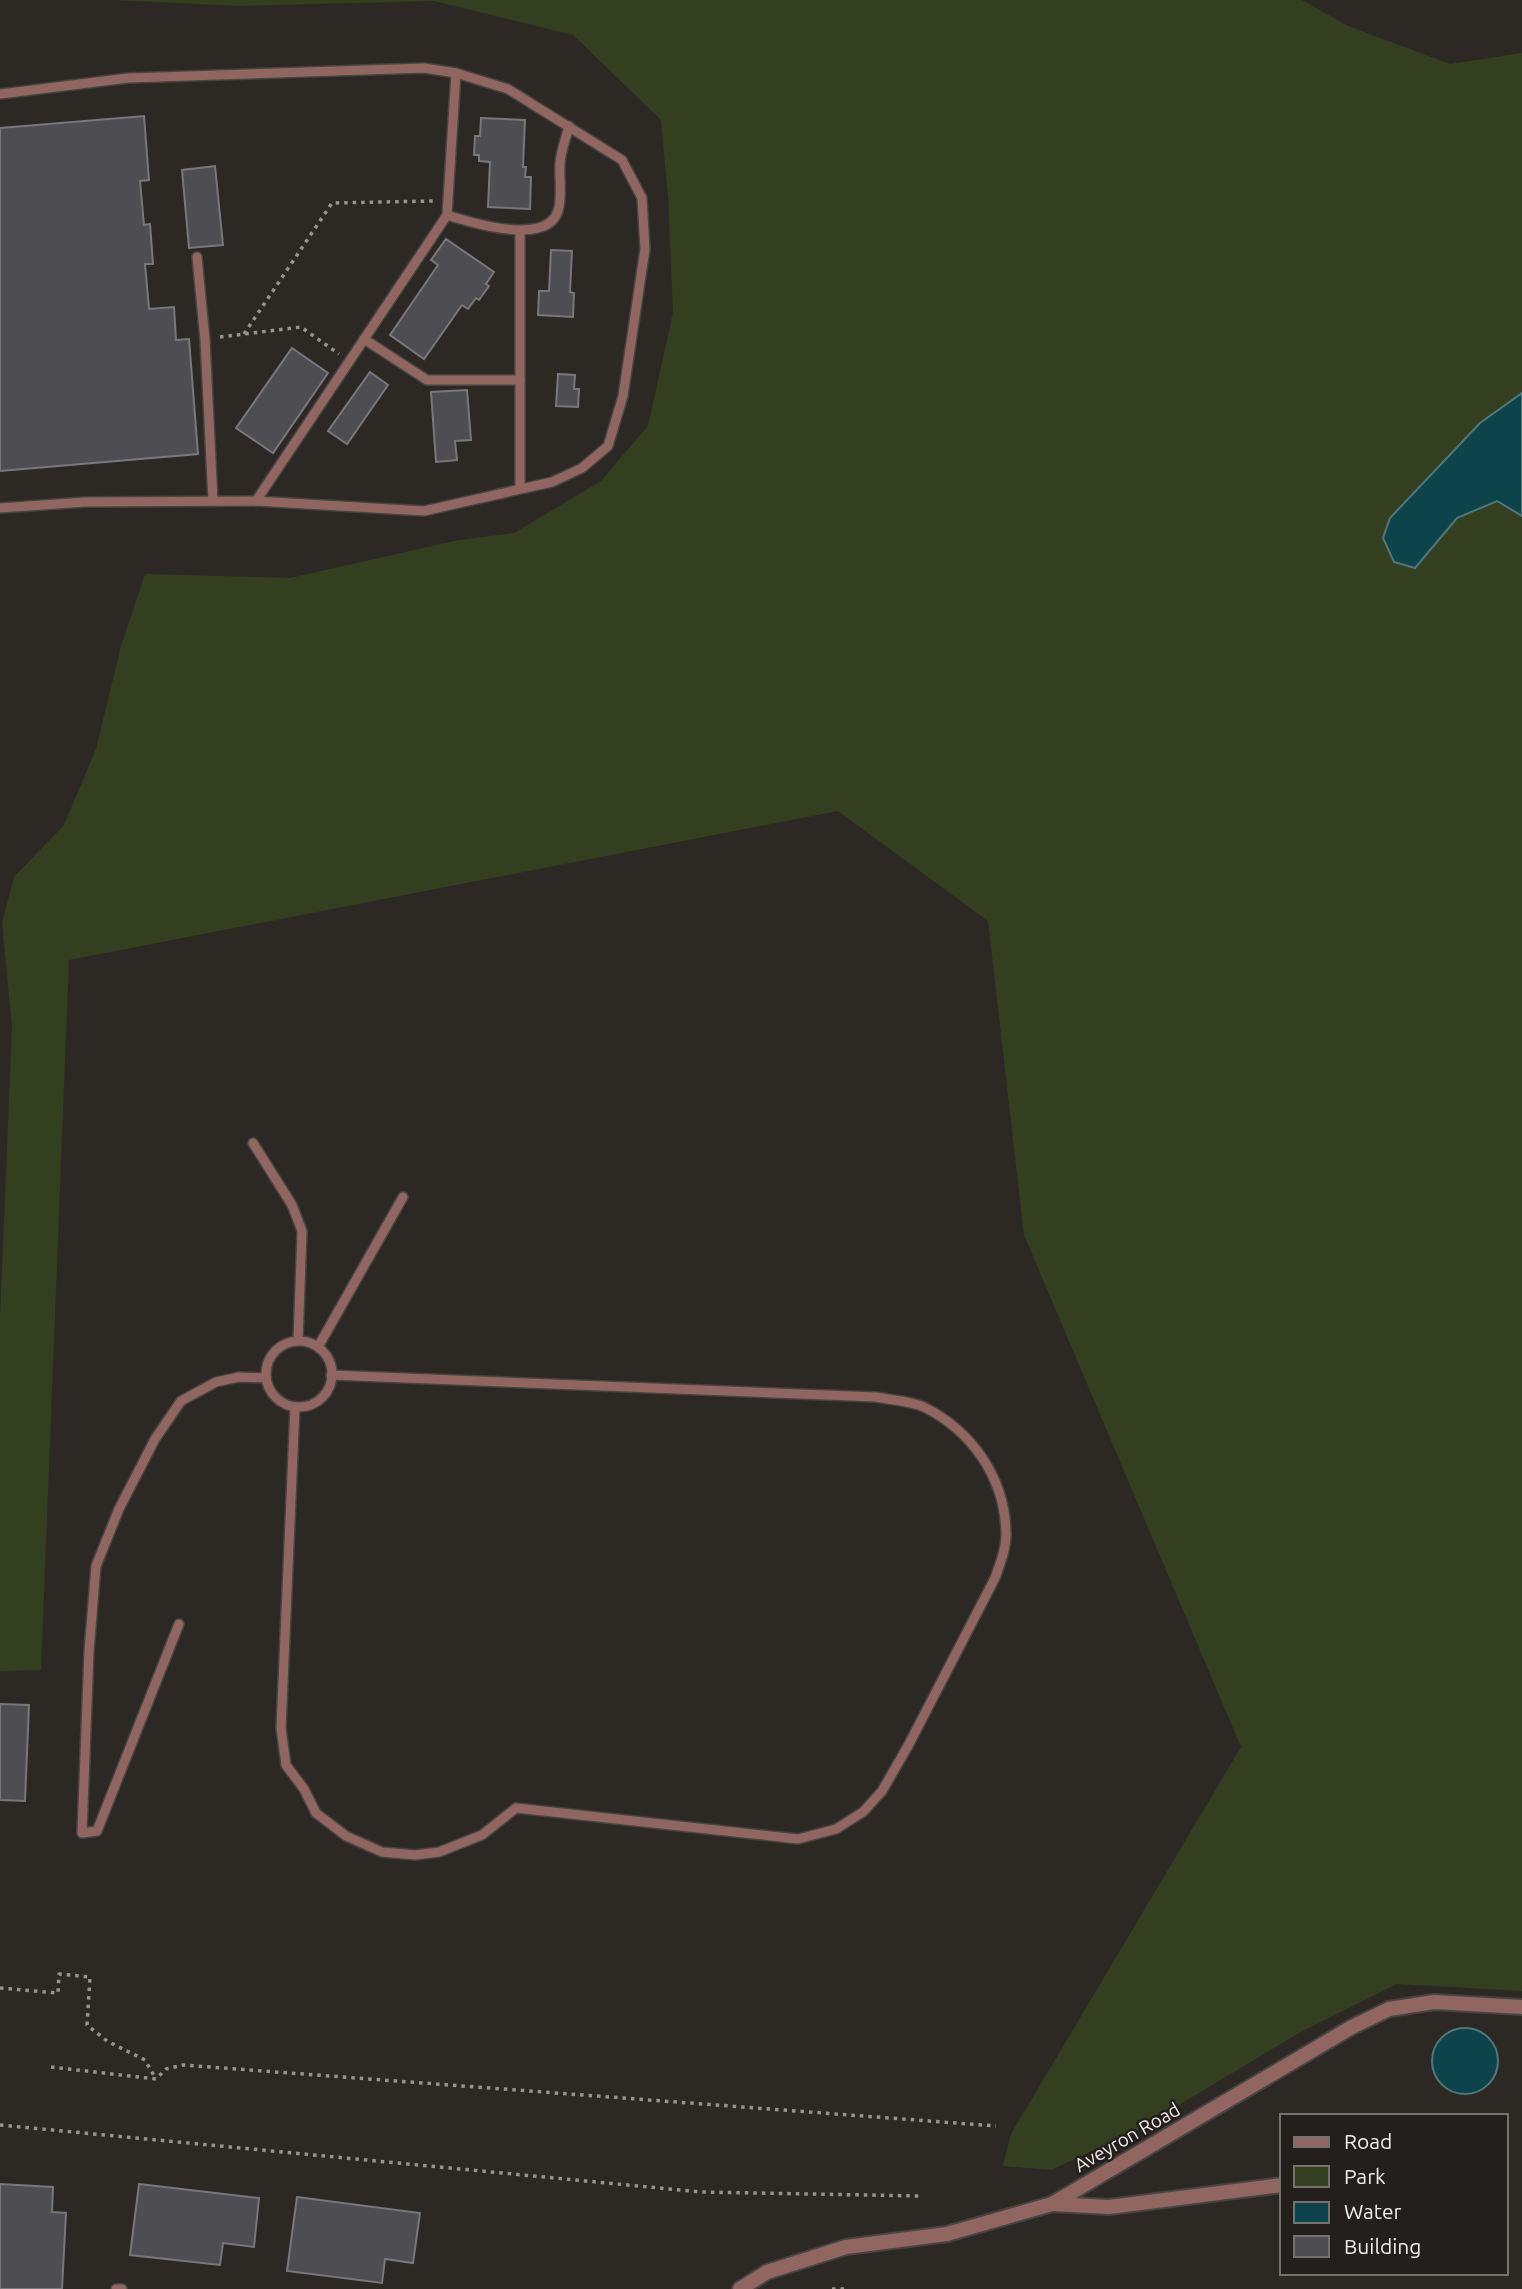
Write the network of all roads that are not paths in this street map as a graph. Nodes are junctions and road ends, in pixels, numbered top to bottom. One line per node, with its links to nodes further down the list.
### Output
1 (456, 74): 2 (lane); 3 (lane); 4 (lane)
2 (0, 93)
3 (569, 127): 5 (lane); 9 (lane)
4 (447, 215): 5 (lane); 7 (lane)
5 (520, 231): 8 (lane)
6 (197, 257): 10 (lane)
7 (364, 339): 8 (lane); 11 (lane)
8 (520, 380): 9 (lane)
9 (520, 488): 11 (lane)
10 (213, 501): 11 (lane); 12 (lane)
11 (256, 501)
12 (0, 508)
13 (253, 1143): 15 (lane)
14 (403, 1197): 16 (lane)
15 (298, 1341): 16 (lane); 18 (lane)
16 (318, 1347): 17 (lane)
17 (331, 1375): 19 (lane); 19 (lane)
18 (266, 1378): 19 (lane); 20 (lane)
19 (295, 1407)
20 (179, 1624)
21 (1522, 2007): 23 (street, Aveyron Road)
22 (1280, 2185): 23 (street)
23 (1052, 2204): 26 (street, Aveyron Road)
24 (116, 2289): 25 (lane)
25 (122, 2289)
26 (740, 2289)

